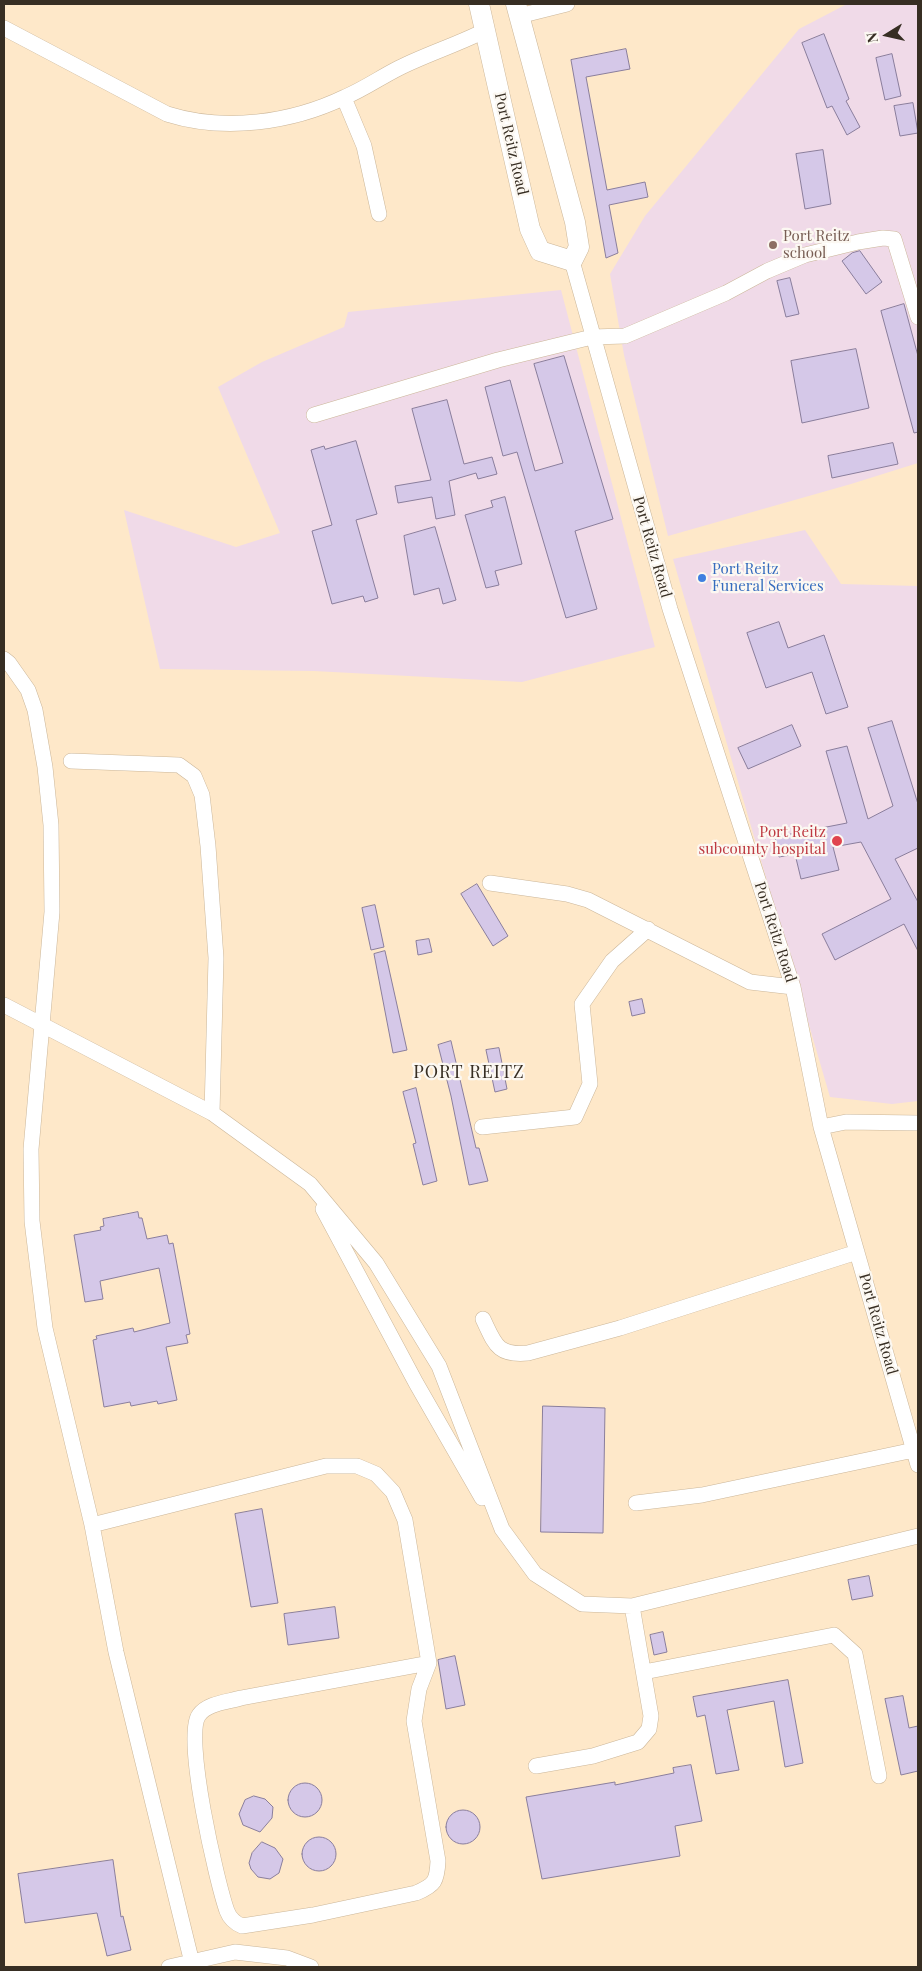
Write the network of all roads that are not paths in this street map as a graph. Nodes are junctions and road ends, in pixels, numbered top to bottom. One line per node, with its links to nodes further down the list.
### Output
1 (478, 4): 5 (main road, Port Reitz Road)
2 (567, 4): 3 (street)
3 (517, 10): 8 (main road)
4 (4, 28): 6 (street)
5 (487, 36): 6 (street); 8 (main road, Port Reitz Road)
6 (344, 98): 7 (street)
7 (379, 214)
8 (572, 261): 10 (street, Port Reitz Road)
9 (918, 317): 10 (street)
10 (592, 337): 11 (street); 16 (street, Port Reitz Road)
11 (314, 415)
12 (4, 659): 18 (street)
13 (71, 761): 19 (street)
14 (490, 882): 15 (street)
15 (648, 929): 16 (street); 21 (street)
16 (794, 987): 22 (street, Port Reitz Road)
17 (4, 1005): 18 (street)
18 (40, 1024): 19 (street); 29 (street)
19 (212, 1113): 23 (street)
20 (918, 1123): 22 (street)
21 (482, 1127)
22 (821, 1127): 24 (street, Port Reitz Road)
23 (310, 1184): 30 (street); 30 (street)
24 (857, 1252): 25 (street); 26 (street, Port Reitz Road)
25 (483, 1318)
26 (914, 1450): 27 (street, Port Reitz Road); 28 (street)
27 (918, 1465)
28 (636, 1503)
29 (92, 1525): 33 (street); 37 (street)
30 (502, 1529): 32 (street)
31 (918, 1536): 32 (street)
32 (632, 1606): 34 (street)
33 (429, 1663): 33 (street)
34 (644, 1672): 35 (street); 36 (street)
35 (536, 1766)
36 (879, 1776)
37 (193, 1965): 38 (street); 39 (street)
38 (169, 1967)
39 (311, 1967)

